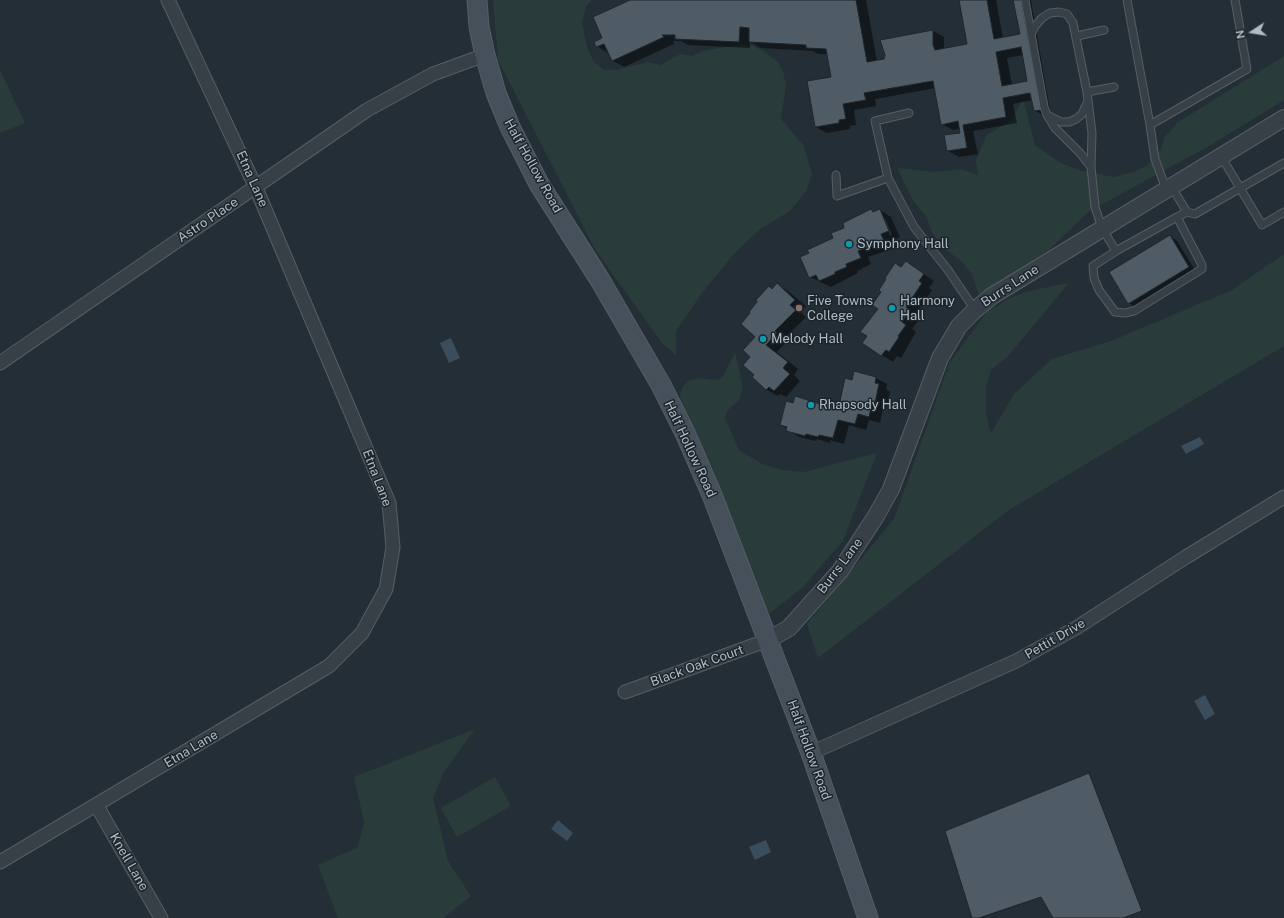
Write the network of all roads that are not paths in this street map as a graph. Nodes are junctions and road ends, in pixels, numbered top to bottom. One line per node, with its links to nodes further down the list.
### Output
1 (168, 0): 22 (street, Etna Lane)
2 (477, 0): 9 (main road, Half Hollow Road)
3 (1025, 0): 7 (lane)
4 (1126, 0): 16 (lane)
5 (1235, 0): 16 (lane)
6 (1104, 30): 8 (lane)
7 (1031, 35): 8 (lane); 14 (lane)
8 (1077, 36): 11 (lane)
9 (485, 55): 22 (street, Astro Place); 33 (main road, Half Hollow Road)
10 (1114, 87): 11 (lane)
11 (1087, 92): 12 (lane)
12 (1088, 101): 14 (lane); 19 (lane)
13 (909, 113): 21 (lane)
14 (1047, 115): 19 (lane)
15 (1284, 118): 17 (street, Burrs Lane)
16 (1150, 125): 23 (lane)
17 (1221, 156): 23 (street, Burrs Lane); 24 (lane)
18 (1284, 163): 24 (lane)
19 (1091, 167): 28 (lane)
20 (836, 175): 21 (lane)
21 (888, 178): 30 (lane)
22 (256, 188): 31 (street, Astro Place); 36 (street, Etna Lane)
23 (1168, 188): 25 (lane); 28 (street, Burrs Lane)
24 (1241, 189): 25 (lane); 26 (lane)
25 (1187, 212): 27 (lane)
26 (1284, 212)
27 (1177, 217): 29 (lane); 29 (lane)
28 (1102, 228): 29 (lane); 30 (street, Burrs Lane)
29 (1116, 251)
30 (974, 310): 33 (street, Burrs Lane)
31 (0, 363)
32 (1284, 497): 35 (street, Pettit Drive)
33 (768, 640): 34 (street, Black Oak Court); 35 (main road, Half Hollow Road)
34 (626, 692)
35 (811, 752): 39 (main road, Half Hollow Road)
36 (96, 806): 37 (street, Etna Lane); 38 (street, Knell Lane)
37 (0, 862)
38 (161, 918)
39 (868, 918)

